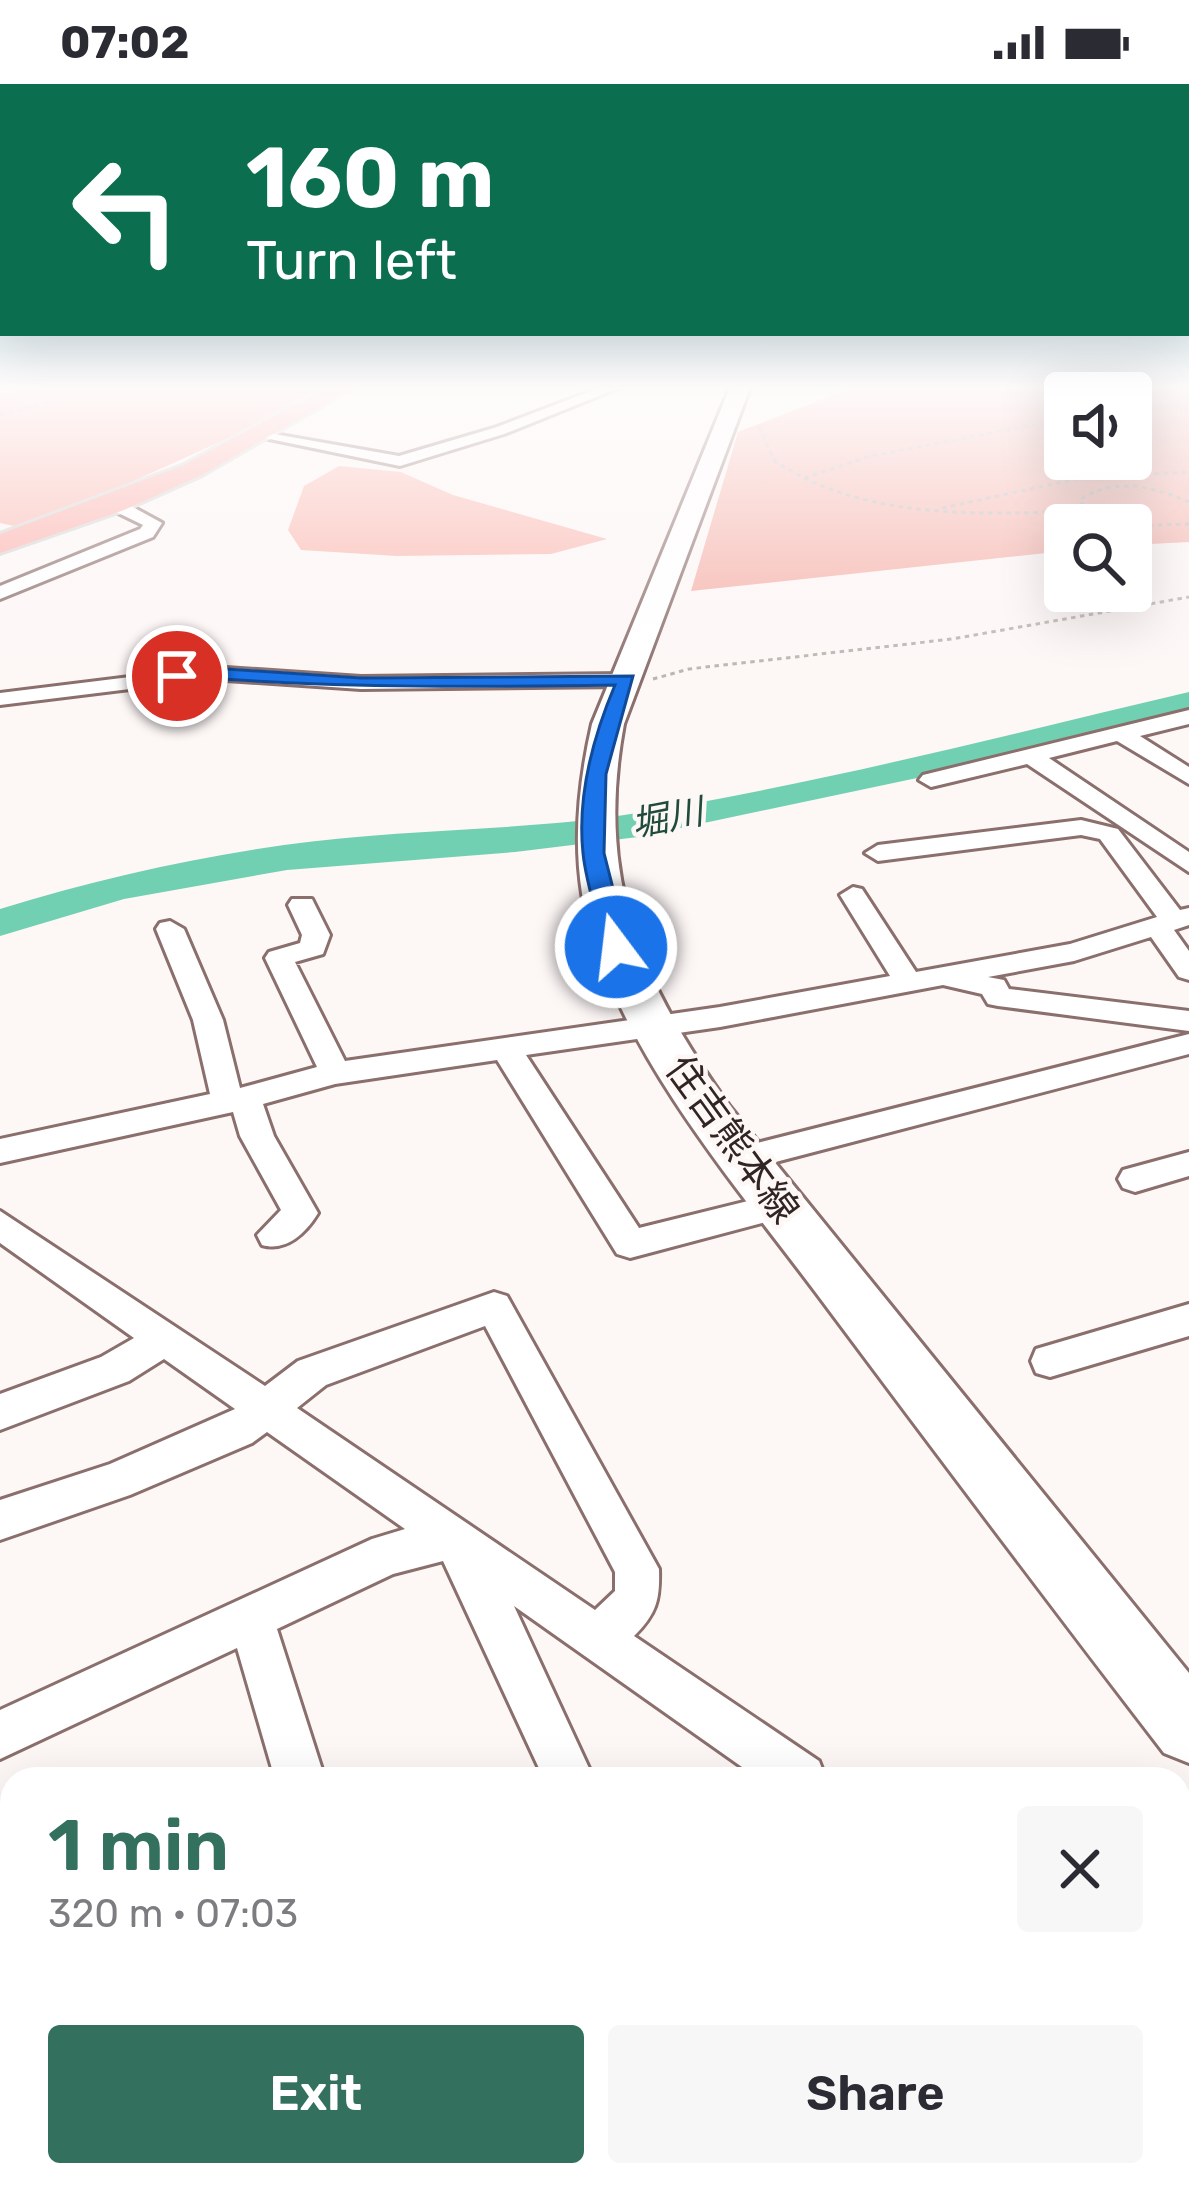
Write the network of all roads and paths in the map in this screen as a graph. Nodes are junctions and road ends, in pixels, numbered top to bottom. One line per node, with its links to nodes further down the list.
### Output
1 (157, 483): 6 (main road)
2 (703, 483): 15 (main road, 住吉熊本線)
3 (816, 483): 8 (path)
4 (1046, 483): 8 (path)
5 (1187, 503): 7 (path)
6 (114, 504): 12 (main road); 13 (street)
7 (1080, 504)
8 (938, 510): 9 (path)
9 (1044, 512)
10 (1189, 524): 11 (path)
11 (1152, 525)
12 (0, 544)
13 (0, 593)
14 (1189, 597): 15 (path)
15 (626, 680): 16 (street); 31 (main road, 住吉熊本線)
16 (0, 699)
17 (1189, 717): 18 (street)
18 (1120, 734): 19 (street); 20 (street)
19 (1031, 756): 21 (street); 23 (street)
20 (1189, 777)
21 (932, 780)
22 (878, 853): 26 (street)
23 (1189, 864)
24 (853, 895): 29 (street)
25 (302, 905): 34 (street)
26 (1173, 920): 28 (street); 29 (street)
27 (170, 929): 35 (street)
28 (1189, 971)
29 (922, 981): 30 (street); 31 (street)
30 (1189, 1021)
31 (652, 1027): 33 (street); 38 (main road, 住吉熊本線)
32 (1189, 1043): 38 (street)
33 (504, 1046): 34 (street); 40 (street)
34 (335, 1072): 35 (street)
35 (237, 1100): 37 (street); 42 (street)
36 (1188, 1148): 39 (street)
37 (0, 1151)
38 (745, 1158): 40 (main road, 住吉熊本線)
39 (1135, 1179)
40 (780, 1207): 52 (main road, 住吉熊本線)
41 (0, 1225): 44 (street)
42 (275, 1234)
43 (1189, 1320): 45 (street)
44 (165, 1339): 46 (street); 47 (street)
45 (1050, 1361)
46 (266, 1409): 48 (street); 49 (street); 51 (street)
47 (0, 1412)
48 (0, 1520)
49 (454, 1538): 50 (street); 51 (street); 55 (street)
50 (251, 1618): 53 (street); 54 (street)
51 (598, 1639): 56 (street)
52 (1189, 1728)
53 (0, 1735)
54 (296, 1767)
55 (563, 1767)
56 (784, 1767)

